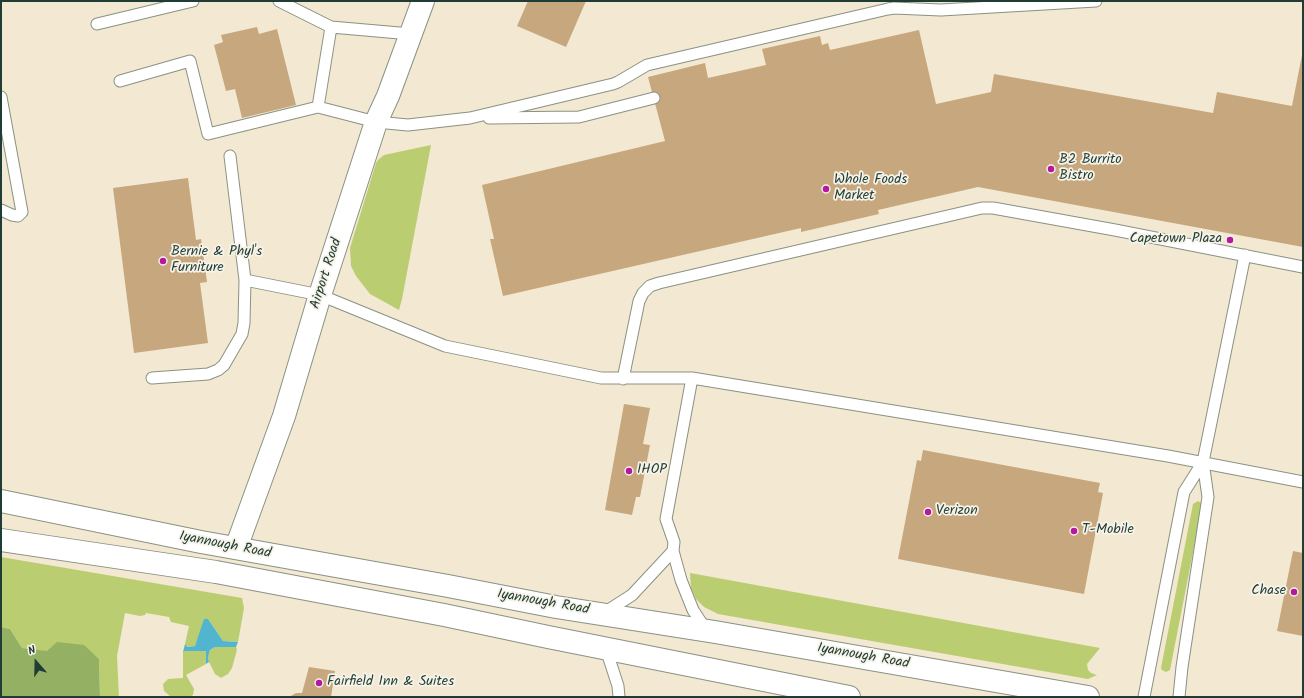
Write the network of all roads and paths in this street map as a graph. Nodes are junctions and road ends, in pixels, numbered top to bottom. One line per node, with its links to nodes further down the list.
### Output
1 (193, 1): 5 (lane)
2 (279, 1): 6 (lane)
3 (423, 1): 7 (main road, Airport Road)
4 (1096, 1): 12 (lane)
5 (97, 24)
6 (331, 27): 7 (lane); 11 (lane)
7 (411, 34): 13 (main road, Airport Road)
8 (120, 81): 11 (lane)
9 (1, 97): 15 (lane)
10 (654, 98): 12 (lane)
11 (318, 107): 13 (lane)
12 (470, 118): 13 (lane)
13 (376, 122): 19 (main road, Airport Road)
14 (230, 156): 18 (lane)
15 (1, 210)
16 (1245, 255): 17 (lane); 22 (lane); 23 (lane)
17 (1303, 267)
18 (245, 280): 19 (lane); 20 (lane)
19 (320, 295): 22 (lane); 27 (main road, Airport Road)
20 (152, 378)
21 (692, 378): 22 (lane); 23 (lane); 28 (lane)
22 (623, 379)
23 (1203, 462): 24 (lane); 35 (lane); 36 (lane)
24 (1303, 482)
25 (1, 501): 27 (main road, Iyannough Road)
26 (1, 540): 31 (main road, Iyannough Road)
27 (236, 548): 29 (main road, Iyannough Road)
28 (673, 551): 29 (lane); 30 (lane)
29 (604, 614): 30 (main road, Iyannough Road)
30 (706, 630): 34 (main road, Iyannough Road)
31 (606, 649): 32 (lane); 33 (main road, Iyannough Road)
32 (619, 697)
33 (849, 697)
34 (1088, 697)
35 (1144, 697)
36 (1179, 697)

